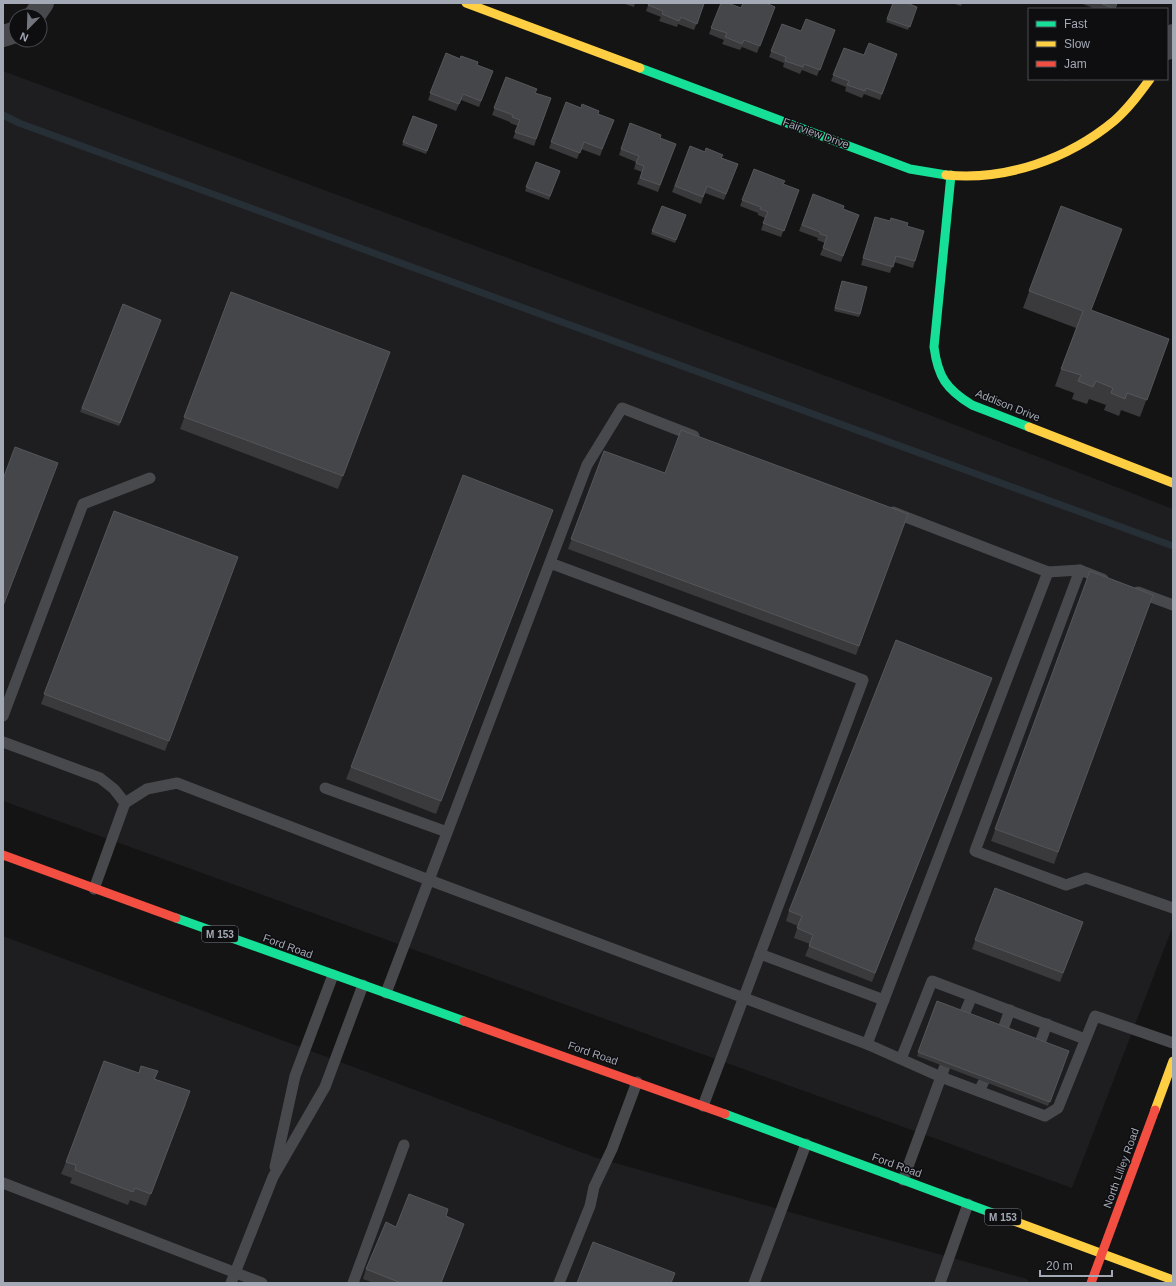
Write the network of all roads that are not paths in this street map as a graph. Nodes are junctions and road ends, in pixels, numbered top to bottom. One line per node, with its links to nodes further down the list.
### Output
1 (466, 3): 5 (street, Fairview Drive)
2 (1173, 35): 3 (street)
3 (1168, 46)
4 (1149, 80): 5 (street, Fairview Drive)
5 (951, 175): 8 (street, Addison Drive)
6 (703, 439): 10 (lane)
7 (150, 478): 16 (lane)
8 (1173, 482)
9 (879, 507): 12 (lane)
10 (550, 563): 20 (lane); 25 (lane)
11 (1080, 570): 12 (lane); 13 (lane); 24 (lane)
12 (1048, 572): 31 (lane)
13 (1116, 583)
14 (1130, 589): 15 (lane)
15 (1173, 605)
16 (3, 716)
17 (3, 742): 19 (lane)
18 (325, 788): 20 (lane)
19 (125, 803): 22 (lane); 23 (lane)
20 (447, 832): 22 (lane)
21 (3, 855): 23 (street, Ford Road / M 153)
22 (429, 880): 28 (lane); 30 (lane)
23 (94, 889): 26 (street, Ford Road / M 153)
24 (1173, 908)
25 (760, 954): 30 (lane); 31 (lane)
26 (333, 975): 27 (street, Ford Road / M 153); 47 (lane)
27 (363, 985): 28 (street, Ford Road / M 153); 47 (lane)
28 (386, 993): 43 (street, Ford Road / M 153)
29 (972, 996): 32 (lane); 33 (lane); 40 (lane)
30 (744, 997): 39 (lane); 44 (lane)
31 (884, 1000): 39 (lane)
32 (1010, 1010): 34 (lane); 35 (lane)
33 (964, 1015)
34 (1047, 1024): 36 (lane); 37 (lane)
35 (1003, 1029)
36 (1086, 1039): 38 (lane); 42 (lane)
37 (1040, 1043)
38 (1173, 1043)
39 (867, 1044): 40 (lane)
40 (901, 1059): 42 (lane)
41 (1173, 1061): 51 (street, North Lilley Road)
42 (943, 1072): 48 (lane)
43 (638, 1082): 44 (street, Ford Road / M 153); 56 (lane)
44 (703, 1106): 45 (street, Ford Road / M 153)
45 (806, 1144): 48 (street, Ford Road / M 153); 57 (lane)
46 (404, 1145): 55 (lane)
47 (273, 1177): 52 (lane)
48 (903, 1180): 50 (street, Ford Road / M 153)
49 (3, 1183): 52 (lane)
50 (968, 1204): 51 (street, Ford Road / M 153); 58 (lane)
51 (1102, 1254): 53 (street, Ford Road / M 153); 59 (street, North Lilley Road)
52 (233, 1278): 54 (lane)
53 (1173, 1280)
54 (262, 1283)
55 (353, 1283)
56 (559, 1283)
57 (754, 1283)
58 (940, 1283)
59 (1091, 1283)

